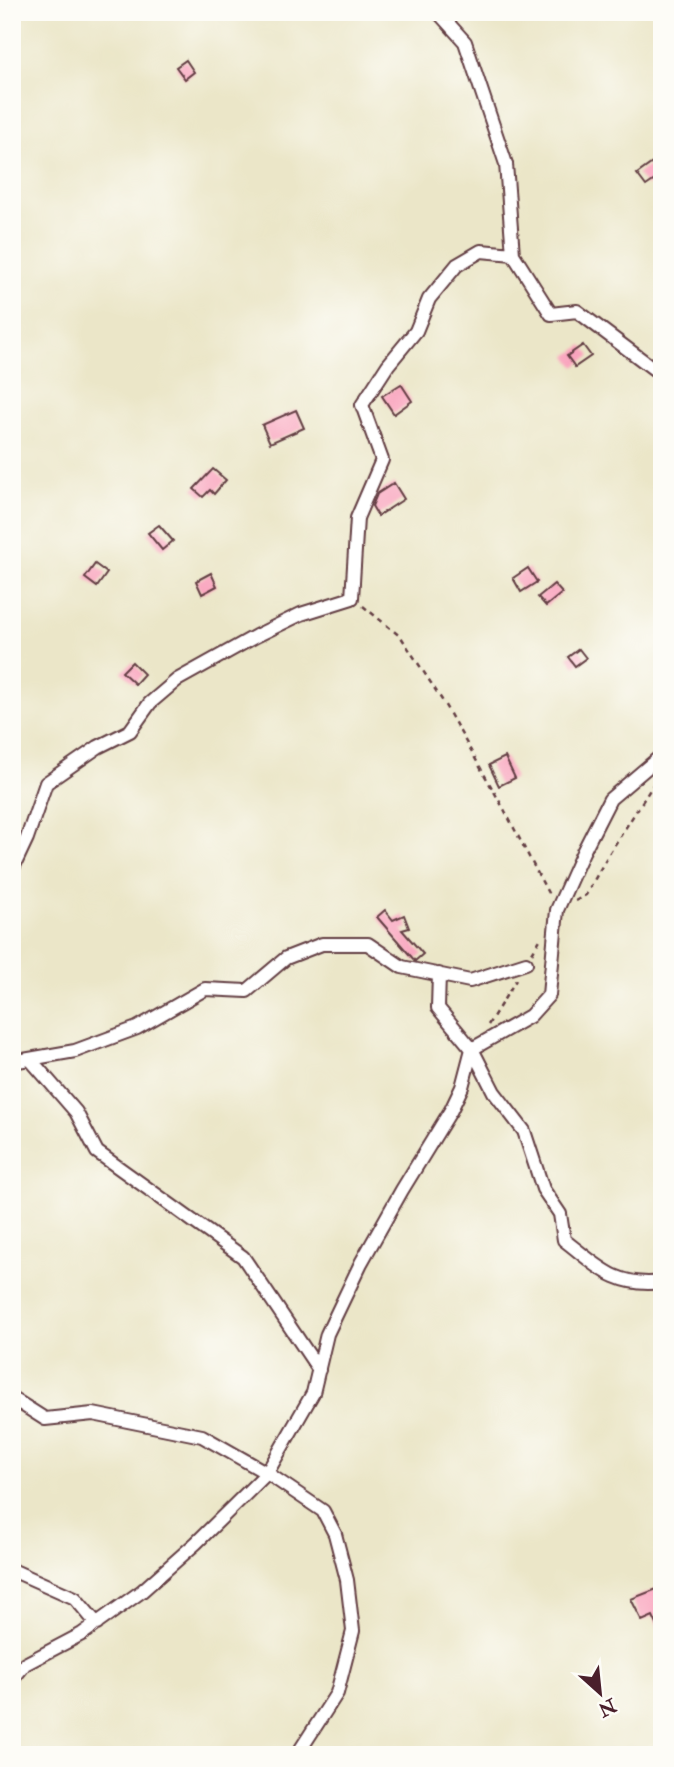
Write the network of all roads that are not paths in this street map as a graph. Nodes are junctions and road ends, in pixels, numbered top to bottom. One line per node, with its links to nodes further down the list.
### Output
1 (438, 12): 2 (street)
2 (513, 254): 3 (street); 5 (street)
3 (662, 376)
4 (662, 755): 8 (street)
5 (12, 870)
6 (526, 963): 7 (street)
7 (439, 974): 8 (street); 9 (street)
8 (472, 1049): 11 (street); 12 (street)
9 (30, 1059): 10 (street); 12 (street)
10 (12, 1062)
11 (662, 1282)
12 (319, 1370): 14 (street)
13 (12, 1398): 14 (street)
14 (267, 1473): 16 (street); 18 (street)
15 (12, 1570): 16 (street)
16 (97, 1623): 17 (street)
17 (12, 1679)
18 (297, 1755)

